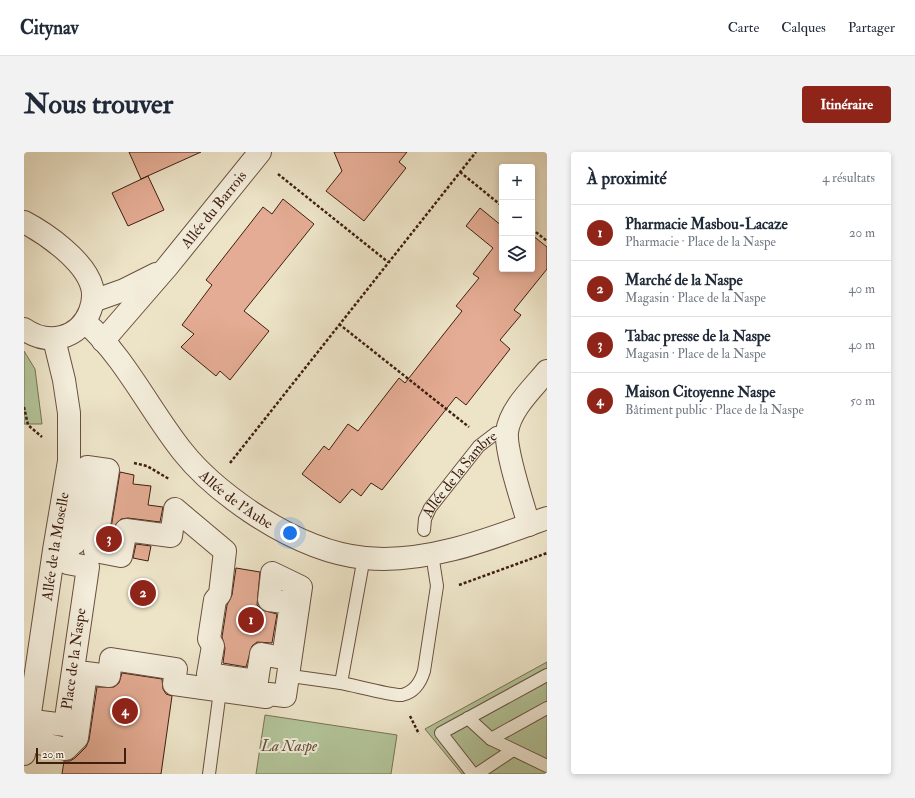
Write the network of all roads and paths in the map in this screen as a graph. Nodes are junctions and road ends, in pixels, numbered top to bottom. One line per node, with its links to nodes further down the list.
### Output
1 (476, 152): 3 (path)
2 (253, 158): 8 (path); 9 (street, Allée du Barrois)
3 (460, 172): 4 (path); 8 (path)
4 (499, 204)
5 (24, 222): 10 (street)
6 (535, 231): 7 (path)
7 (547, 241)
8 (388, 262): 12 (path)
9 (168, 266): 10 (street, Allée du Barrois); 15 (street, Allée du Barrois)
10 (93, 301): 11 (street)
11 (85, 322): 14 (street); 15 (street, Allée de l'Aube)
12 (339, 324): 18 (path); 19 (path)
13 (24, 329): 14 (street)
14 (54, 339): 32 (street, Allée de la Moselle)
15 (103, 341): 23 (street, Allée de l'Aube)
16 (547, 371): 17 (street, Allée de la Sambre)
17 (507, 432): 18 (lane, Allée de la Sambre); 20 (street, Allée de la Sambre)
18 (486, 440): 21 (lane, Allée de la Sambre)
19 (226, 468)
20 (538, 522): 22 (street, Allée de l'Aube)
21 (424, 530)
22 (432, 554): 23 (street, Allée de l'Aube); 26 (lane)
23 (364, 558): 26 (lane)
24 (547, 675): 29 (lane)
25 (291, 676): 26 (lane)
26 (341, 682)
27 (220, 690): 27 (street, Place de la Naspe); 35 (lane)
28 (547, 708): 30 (lane)
29 (468, 718): 30 (lane); 36 (lane)
30 (491, 739): 31 (lane)
31 (513, 750): 33 (lane); 37 (lane)
32 (24, 754)
33 (544, 762)
34 (547, 771): 38 (lane)
35 (209, 774)
36 (473, 774)
37 (477, 774)
38 (543, 774)

